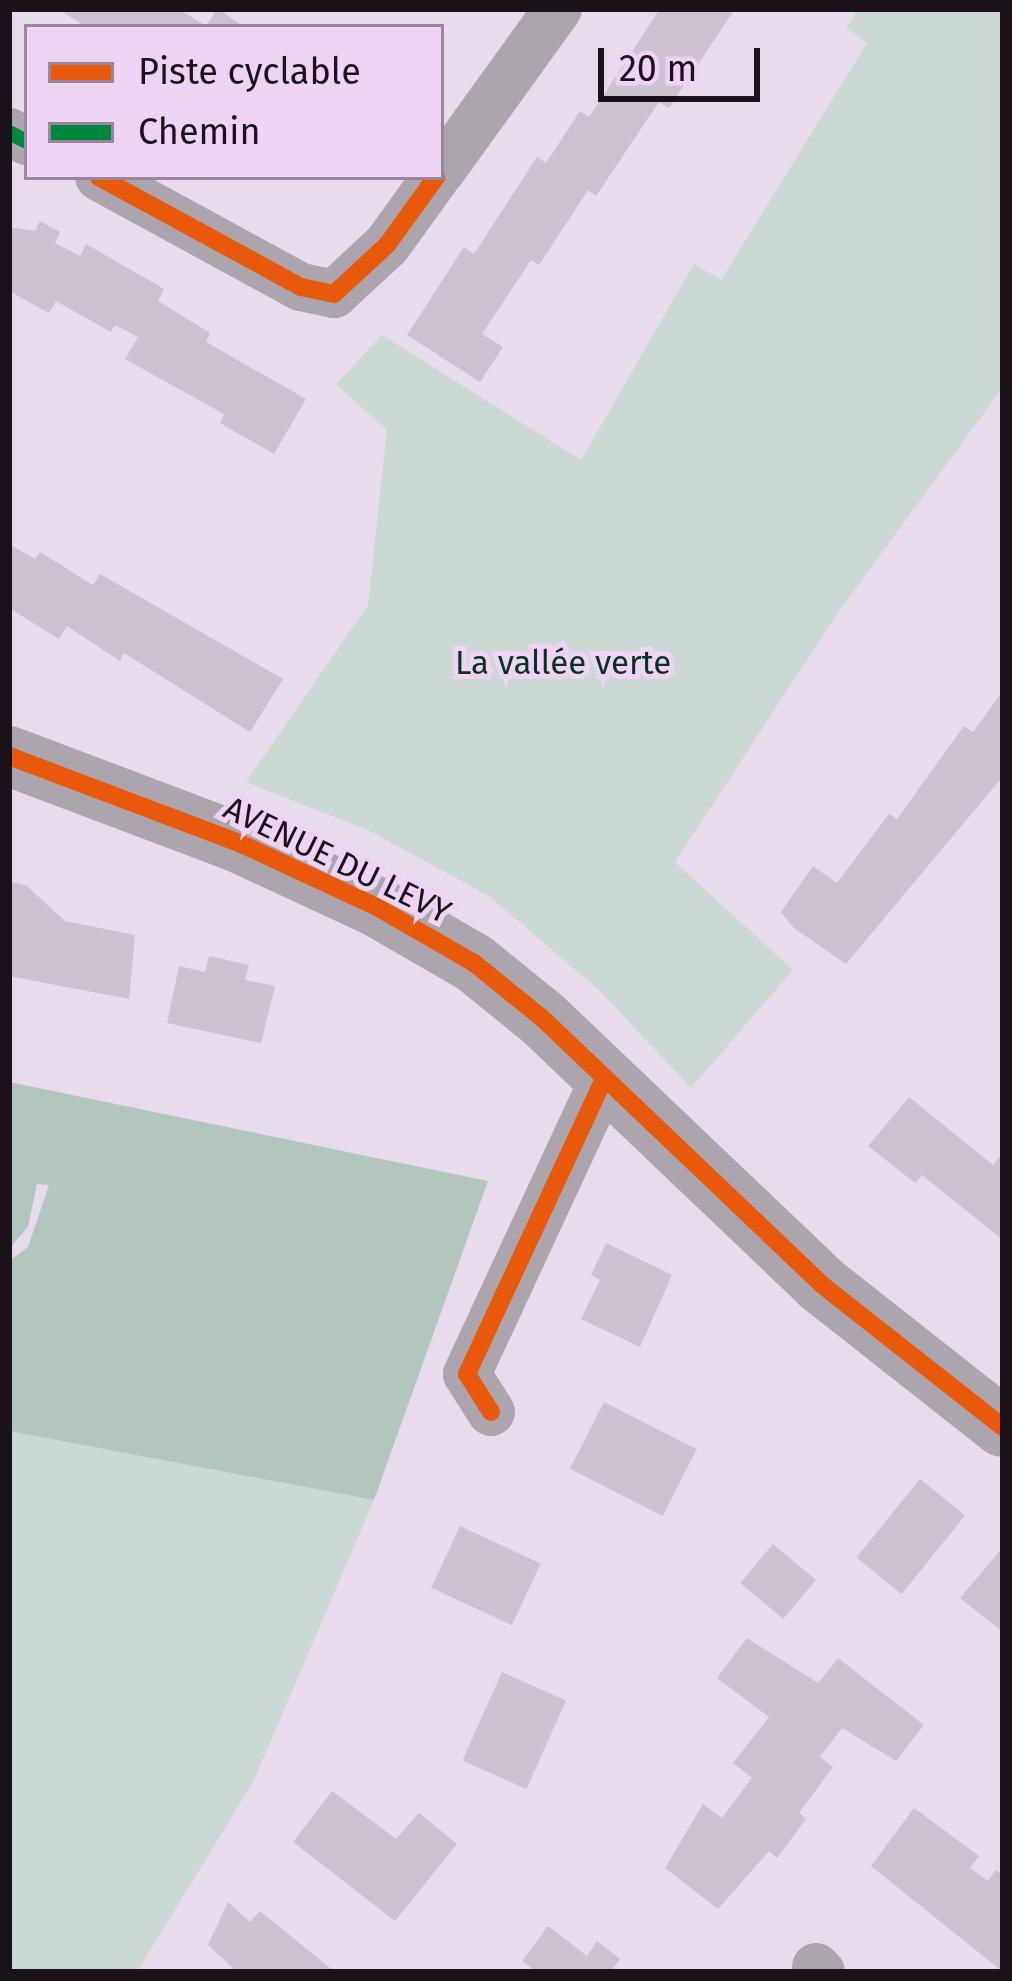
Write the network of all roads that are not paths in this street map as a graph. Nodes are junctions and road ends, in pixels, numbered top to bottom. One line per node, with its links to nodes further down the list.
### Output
1 (558, 9): 2 (street)
2 (444, 167)
3 (105, 180): 4 (street)
4 (435, 180)
5 (9, 756): 6 (street, AVENUE DU LEVY)
6 (605, 1077): 7 (street); 8 (street, AVENUE DU LEVY)
7 (491, 1412)
8 (1003, 1427)

